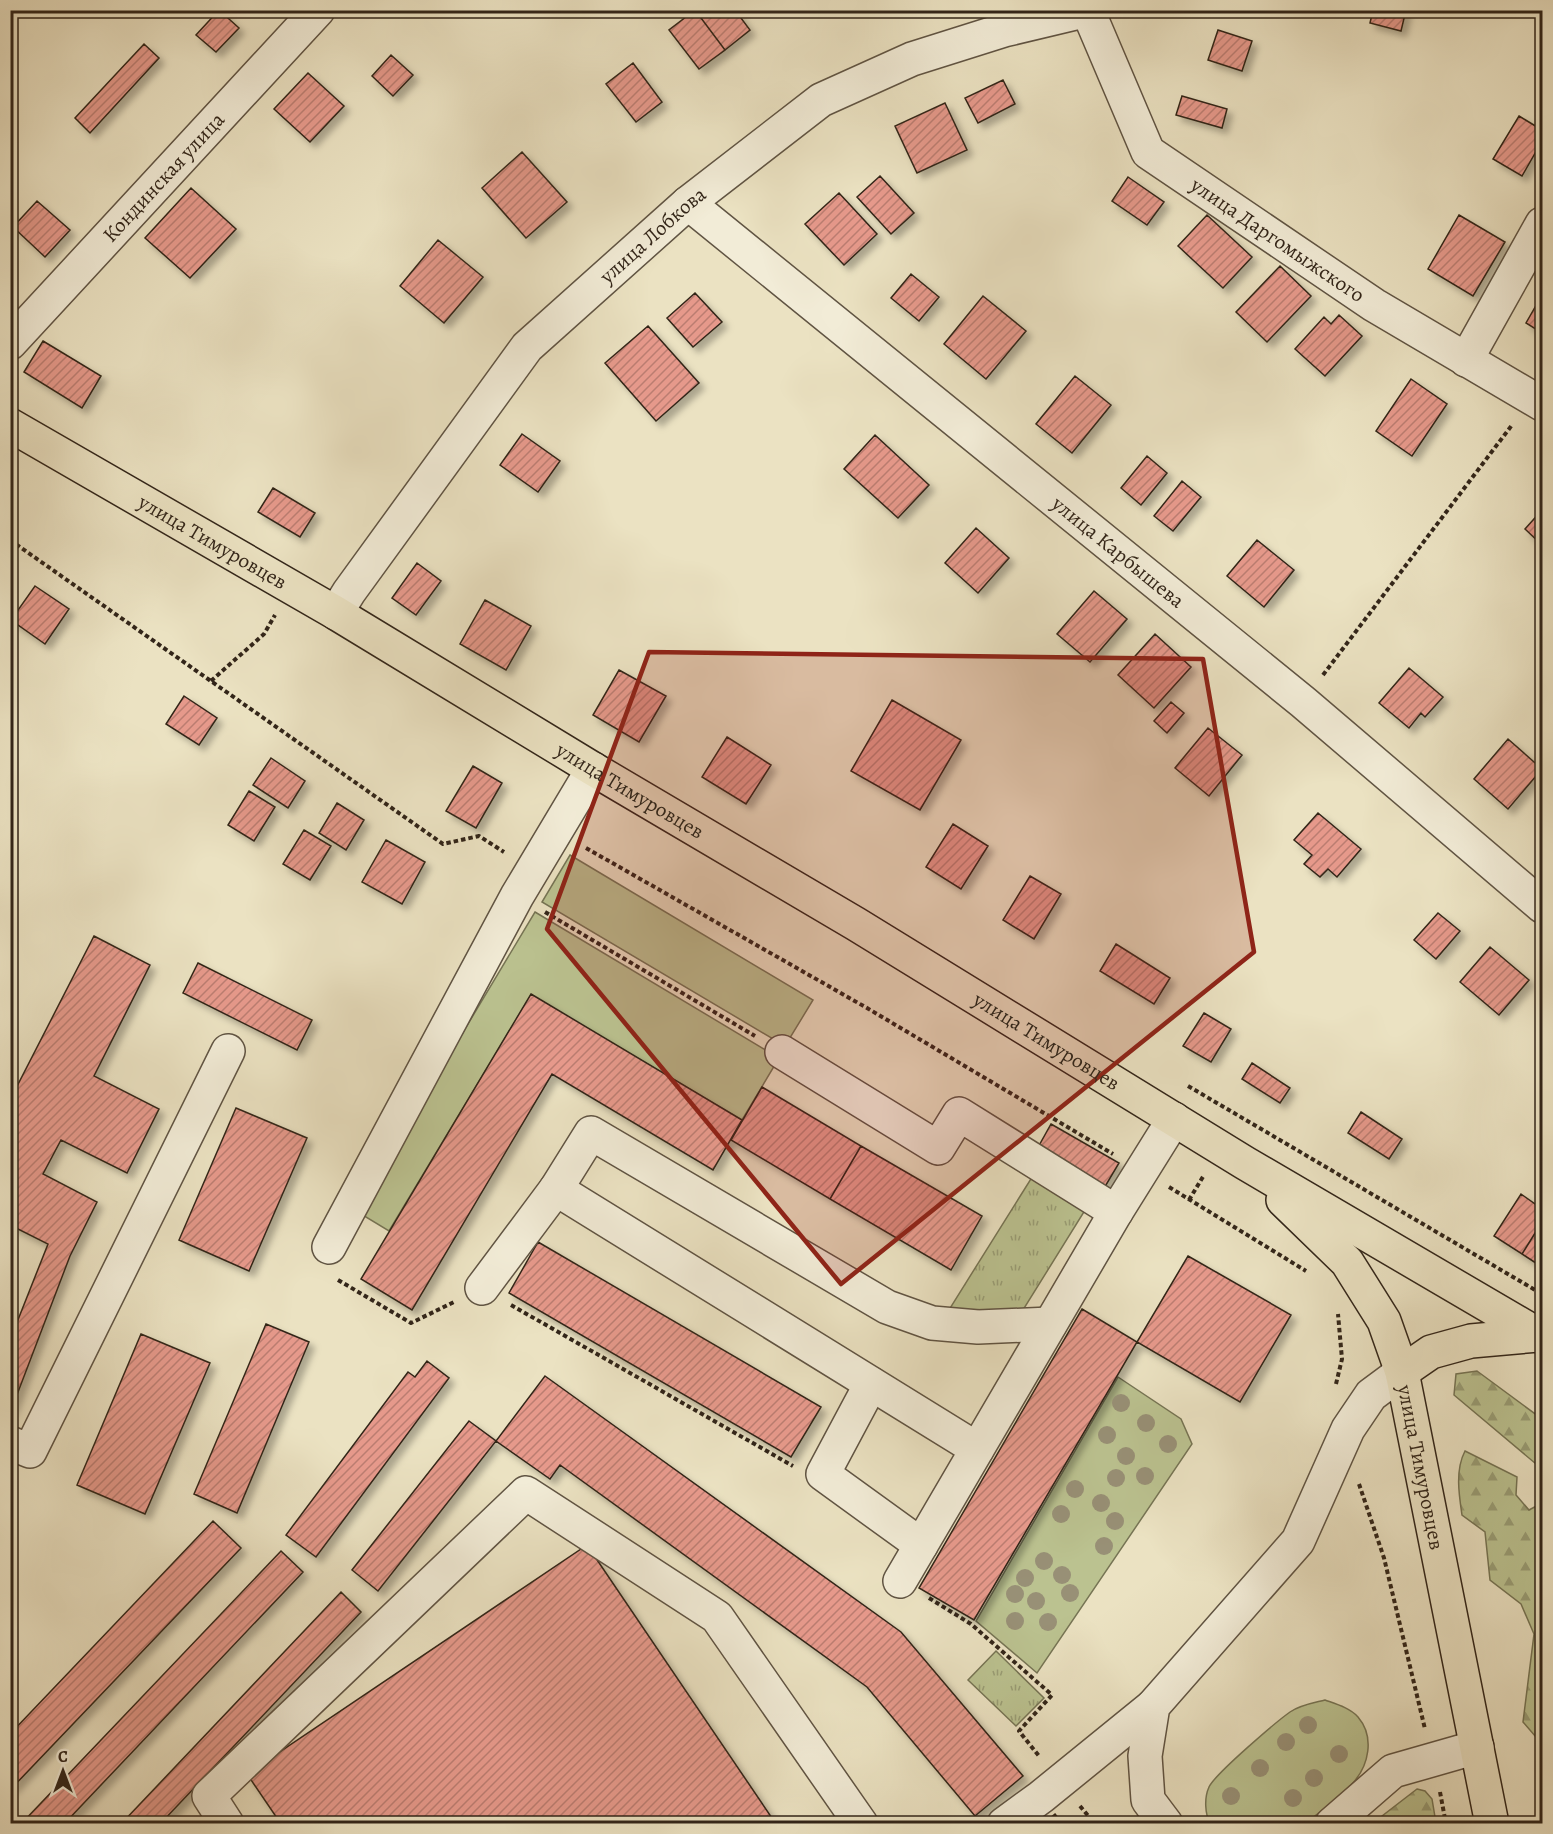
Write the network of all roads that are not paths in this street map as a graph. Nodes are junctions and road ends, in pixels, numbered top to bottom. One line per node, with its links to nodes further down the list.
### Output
1 (318, 10): 5 (street, Кондинская улица)
2 (1088, 11): 3 (street, улица Лобкова); 6 (street, улица Даргомыжского)
3 (688, 203): 9 (street, улица Лобкова); 11 (street, улица Карбышева)
4 (1542, 224): 6 (street)
5 (10, 343)
6 (1466, 360): 7 (street, улица Даргомыжского)
7 (1537, 401)
8 (10, 425): 9 (main road, улица Тимуровцев)
9 (336, 613): 10 (main road, улица Тимуровцев)
10 (593, 769): 14 (main road, улица Тимуровцев); 18 (street)
11 (1542, 906)
12 (228, 1051): 24 (street)
13 (782, 1052): 17 (street)
14 (1174, 1119): 15 (main road, улица Тимуровцев); 17 (street)
15 (1245, 1163): 21 (main road, улица Тимуровцев); 22 (main road, улица Тимуровцев)
16 (556, 1189): 19 (street); 20 (street); 23 (street)
17 (1116, 1212): 20 (street)
18 (329, 1247)
19 (482, 1288)
20 (1050, 1324): 25 (street)
21 (1540, 1336): 22 (main road)
22 (1402, 1372): 28 (street); 29 (main road, улица Тимуровцев)
23 (871, 1384): 25 (street); 26 (street)
24 (10, 1443)
25 (977, 1449): 26 (street)
26 (921, 1545): 27 (street)
27 (900, 1581)
28 (1153, 1706): 32 (street); 33 (street)
29 (1478, 1747): 34 (street); 35 (main road, улица Тимуровцев)
30 (227, 1824): 31 (street)
31 (861, 1824)
32 (1004, 1824)
33 (1166, 1824)
34 (1332, 1824)
35 (1492, 1824)

